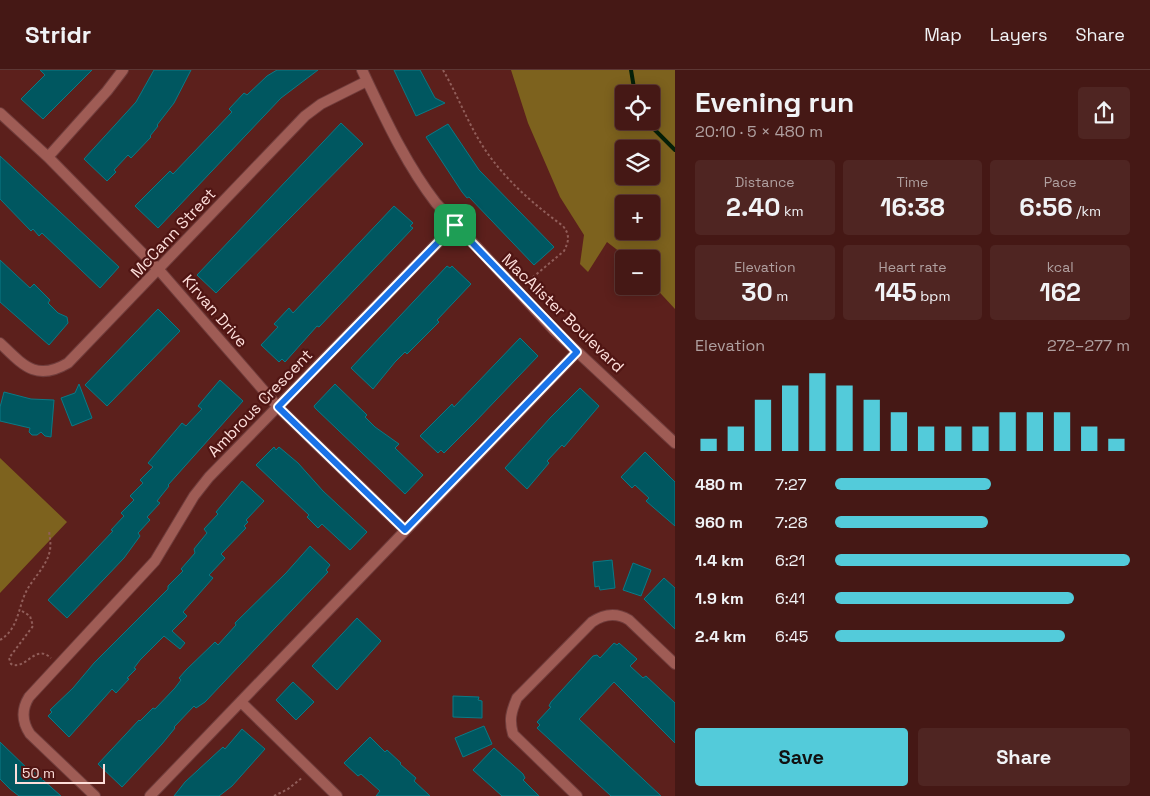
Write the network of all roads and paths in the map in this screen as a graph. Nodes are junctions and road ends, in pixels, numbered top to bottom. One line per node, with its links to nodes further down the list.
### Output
1 (123, 70): 6 (street)
2 (362, 70): 4 (street, MacAlister Boulevard)
3 (443, 70): 9 (path)
4 (367, 81): 7 (street, MacAlister Boulevard); 8 (street, McCann Street)
5 (0, 113): 6 (street, Kirvan Drive)
6 (48, 157): 8 (street, Kirvan Drive)
7 (455, 225): 9 (street, MacAlister Boulevard); 12 (street, Ambrous Crescent)
8 (159, 270): 10 (street, McCann Street); 12 (street, Kirvan Drive)
9 (518, 292): 11 (street, MacAlister Boulevard)
10 (0, 343)
11 (577, 352): 13 (street, MacAlister Boulevard); 14 (street)
12 (278, 407): 14 (street, Kirvan Drive); 19 (street, Ambrous Crescent)
13 (675, 443)
14 (405, 530): 20 (street)
15 (49, 531): 16 (path)
16 (21, 611): 17 (path); 19 (path)
17 (0, 640)
18 (675, 664): 26 (street)
19 (58, 665): 22 (street, Ambrous Crescent)
20 (241, 702): 21 (street); 23 (street)
21 (310, 770): 24 (path); 25 (street)
22 (95, 796)
23 (150, 796)
24 (274, 796)
25 (337, 796)
26 (577, 796)

